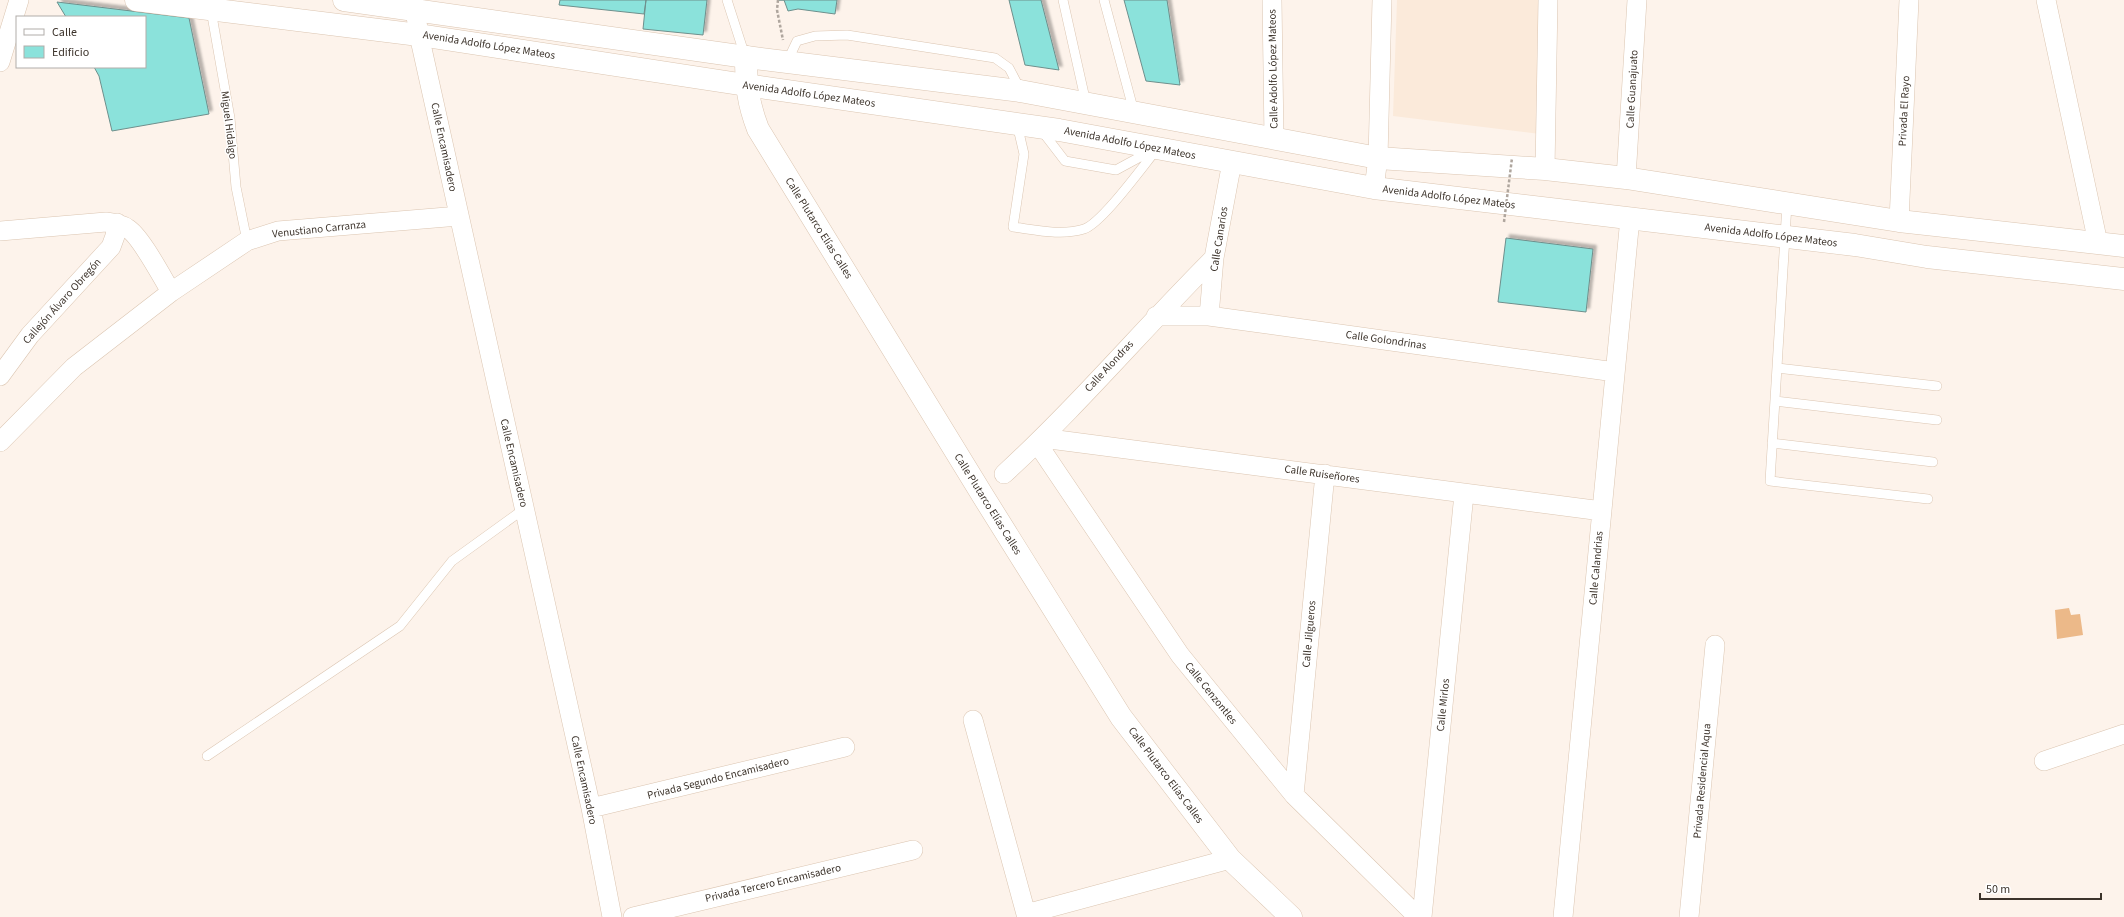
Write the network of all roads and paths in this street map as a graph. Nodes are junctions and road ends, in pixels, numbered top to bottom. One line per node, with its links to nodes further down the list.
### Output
1 (136, 0): 13 (main road, Avenida Adolfo López Mateos)
2 (344, 0): 14 (main road)
3 (727, 0): 17 (lane)
4 (778, 0): 19 (path)
5 (1063, 0): 23 (lane)
6 (1104, 0): 24 (lane)
7 (1272, 0): 27 (street, Calle Adolfo López Mateos)
8 (1382, 0): 29 (street)
9 (1548, 0): 32 (street)
10 (1637, 0): 33 (street, Calle Guanajuato)
11 (1909, 0): 39 (street, Privada El Rayo)
12 (2046, 0): 45 (street)
13 (210, 4): 16 (main road, Avenida Adolfo López Mateos); 44 (lane, Miguel Hidalgo)
14 (409, 6): 16 (street, Calle Encamisadero); 17 (main road)
15 (12, 9): 18 (street)
16 (419, 35): 20 (main road, Avenida Adolfo López Mateos); 37 (street, Calle Encamisadero)
17 (746, 57): 19 (main road); 20 (main road, Calle Plutarco Elías Calles)
18 (0, 62)
19 (787, 62): 21 (main road); 21 (lane)
20 (746, 85): 25 (main road, Avenida Adolfo López Mateos); 78 (main road, Calle Plutarco Elías Calles)
21 (1020, 91): 22 (main road)
22 (1063, 99): 23 (main road); 26 (main road)
23 (1086, 103): 24 (main road)
24 (1134, 113): 27 (main road)
25 (1017, 124): 26 (main road, Avenida Adolfo López Mateos); 28 (lane)
26 (1049, 128): 28 (main road, Avenida Adolfo López Mateos); 28 (lane)
27 (1274, 139): 29 (main road)
28 (1158, 148): 31 (main road, Avenida Adolfo López Mateos)
29 (1378, 158): 32 (main road); 34 (street)
30 (1512, 158): 40 (path, bridge)
31 (1232, 162): 34 (main road, Avenida Adolfo López Mateos); 48 (street, Calle Canarios)
32 (1544, 169): 33 (main road)
33 (1626, 178): 35 (main road)
34 (1374, 188): 38 (main road, Avenida Adolfo López Mateos)
35 (1787, 204): 36 (main road); 43 (lane)
36 (1855, 214): 39 (main road); 46 (main road)
37 (459, 216): 44 (street, Venustiano Carranza); 67 (street, Calle Encamisadero)
38 (1630, 218): 43 (main road, Avenida Adolfo López Mateos); 54 (street, Calle Calandrias)
39 (1899, 221): 45 (main road)
40 (1504, 222)
41 (117, 223): 42 (street); 50 (street); 55 (street, Callejón Álvaro Obregón)
42 (0, 231)
43 (1785, 236): 46 (main road, Avenida Adolfo López Mateos); 53 (lane)
44 (247, 241): 50 (street, Venustiano Carranza)
45 (2098, 243): 47 (main road)
46 (1855, 245): 49 (main road, Avenida Adolfo López Mateos)
47 (2124, 246)
48 (1214, 258): 51 (street, Calle Alondras); 52 (street, Calle Canarios)
49 (2124, 279)
50 (171, 292): 60 (street, Venustiano Carranza)
51 (1156, 316): 52 (street, Calle Golondrinas); 59 (street, Calle Alondras)
52 (1209, 316): 54 (street, Calle Golondrinas)
53 (1777, 368): 56 (lane); 57 (lane)
54 (1615, 372): 68 (street, Calle Calandrias)
55 (0, 376)
56 (1937, 386)
57 (1775, 401): 58 (lane); 61 (lane)
58 (1937, 420)
59 (1040, 441): 63 (street, Calle Alondras); 64 (street, Calle Ruiseñores); 75 (street, Calle Cenzontles)
60 (0, 442)
61 (1772, 443): 62 (lane); 66 (lane)
62 (1933, 462)
63 (1004, 474)
64 (1324, 474): 65 (street, Calle Ruiseñores); 75 (street, Calle Jilgueros)
65 (1464, 494): 68 (street, Calle Ruiseñores); 84 (street, Calle Mirlos)
66 (1928, 499)
67 (524, 509): 73 (lane); 76 (street, Calle Encamisadero)
68 (1602, 511): 85 (street, Calle Calandrias)
69 (1715, 645): 86 (street, Privada Residencial Aqua)
70 (972, 720): 79 (street)
71 (2124, 734): 74 (street)
72 (844, 747): 76 (street, Privada Segundo Encamisadero)
73 (207, 756)
74 (2044, 761)
75 (1294, 795): 83 (street, Calle Cenzontles)
76 (591, 808): 80 (street, Calle Encamisadero)
77 (913, 850): 81 (street, Privada Tercero Encamisadero)
78 (1230, 859): 79 (street); 82 (main road, Calle Plutarco Elías Calles)
79 (1026, 916)
80 (612, 917)
81 (633, 917)
82 (1291, 917)
83 (1418, 917)
84 (1422, 917)
85 (1563, 917)
86 (1690, 917)

